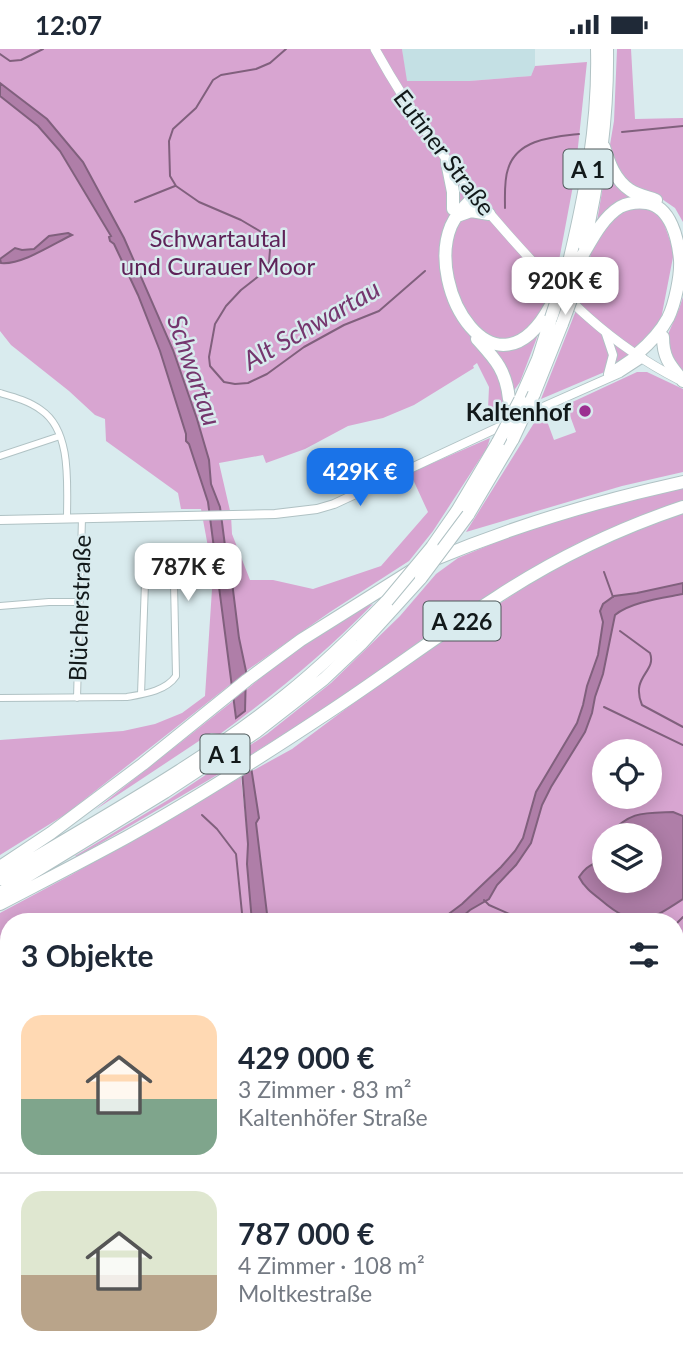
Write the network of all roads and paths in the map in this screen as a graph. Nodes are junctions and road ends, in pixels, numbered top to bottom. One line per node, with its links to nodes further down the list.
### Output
1 (374, 49): 5 (main road, Eutiner Straße)
2 (597, 49): 10 (highway, A 1)
3 (607, 49): 4 (highway, A 1)
4 (602, 140): 9 (highway); 10 (highway, A 1)
5 (447, 162): 6 (main road, Eutiner Straße); 7 (highway)
6 (473, 194): 7 (highway); 8 (main road, Eutiner Straße)
7 (455, 212): 8 (highway); 12 (highway); 20 (highway)
8 (489, 214): 13 (main road, Eutiner Straße)
9 (683, 251)
10 (573, 263): 12 (highway, bridge); 12 (highway, A 1, bridge); 15 (highway)
11 (683, 281): 14 (highway)
12 (554, 316): 20 (highway, A 1); 25 (highway, A 1, bridge)
13 (606, 334): 15 (main road, Eutiner Straße); 16 (street)
14 (663, 337): 15 (highway); 17 (highway)
15 (640, 356): 16 (street); 17 (main road, Eutiner Straße); 18 (street)
16 (608, 374): 18 (street)
17 (683, 381)
18 (596, 384): 26 (street)
19 (0, 393): 21 (street)
20 (515, 399): 25 (highway, A 1, bridge)
21 (60, 436): 22 (street); 27 (street)
22 (0, 456)
23 (683, 482): 34 (highway, A 226)
24 (683, 507): 37 (highway, A 226)
25 (463, 513): 35 (highway, A 1, bridge); 36 (highway, A 1, bridge)
26 (82, 518): 27 (street); 29 (street, Blücherstraße)
27 (67, 519): 28 (street)
28 (0, 520)
29 (79, 603): 30 (street); 33 (street, Blücherstraße)
30 (0, 606)
31 (141, 694): 31 (street); 33 (street)
32 (0, 698): 33 (street)
33 (77, 698)
34 (0, 867)
35 (0, 879)
36 (0, 893)
37 (0, 904)

